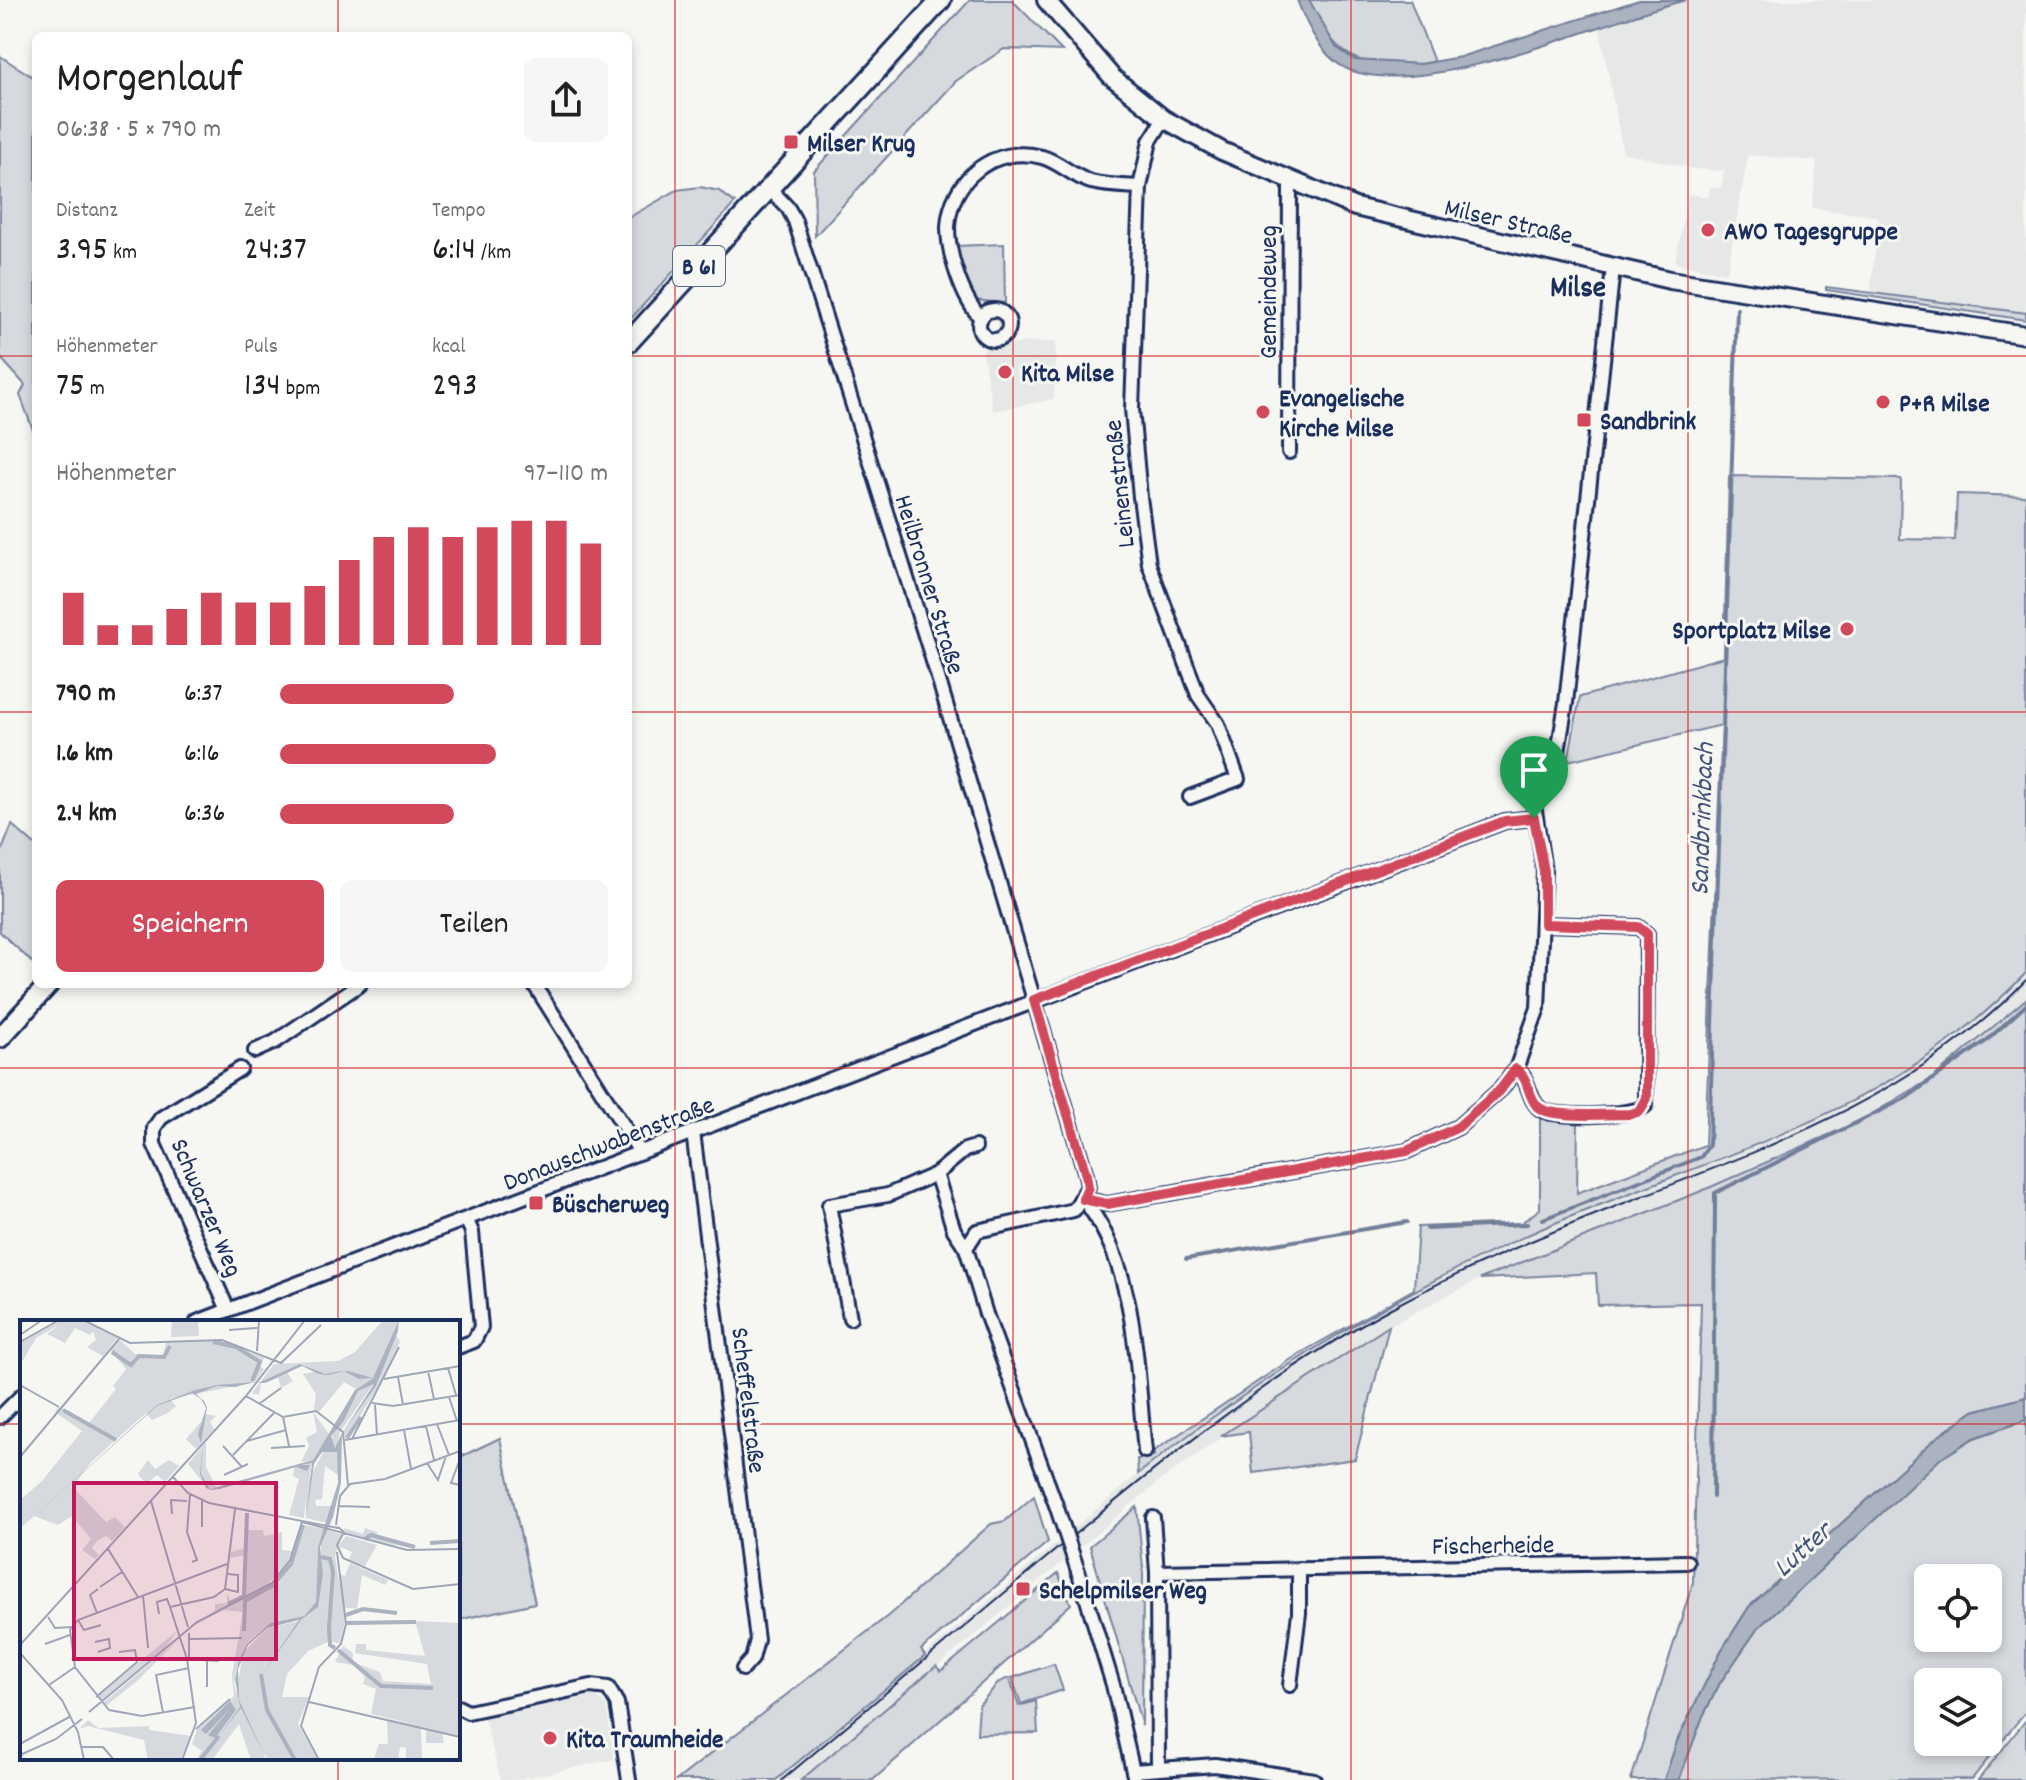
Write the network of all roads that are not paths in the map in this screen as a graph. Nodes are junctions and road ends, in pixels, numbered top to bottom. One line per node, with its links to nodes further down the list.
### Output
1 (941, 0): 6 (main road, B 61)
2 (1046, 0): 3 (main road, Milser Straße)
3 (1164, 119): 4 (main road, Milser Straße); 5 (street, Leinenstraße)
4 (1290, 181): 7 (main road, Milser Straße); 11 (street, Gemeindeweg)
5 (1140, 187): 8 (street); 12 (street, Leinenstraße)
6 (770, 189): 10 (main road, B 61); 18 (street, Heilbronner Straße)
7 (1613, 268): 9 (main road, Milser Straße); 13 (street)
8 (981, 318)
9 (2026, 335)
10 (632, 339)
11 (1289, 452)
12 (1190, 797)
13 (1534, 818): 14 (street); 18 (street)
14 (1544, 924): 22 (street); 22 (street)
15 (45, 988): 19 (main road)
16 (354, 988): 20 (street)
17 (537, 988): 25 (street)
18 (1034, 1000): 23 (street, Donauschwabenstraße); 27 (street, Heilbronner Straße)
19 (0, 1038)
20 (255, 1051)
21 (240, 1069): 30 (street, Schwarzer Weg)
22 (1516, 1069): 27 (street)
23 (693, 1132): 25 (street, Donauschwabenstraße); 41 (street, Scheffelstraße)
24 (975, 1147): 26 (street)
25 (640, 1152): 28 (street, Donauschwabenstraße)
26 (936, 1174): 29 (street); 31 (street)
27 (1083, 1199): 29 (street); 36 (street)
28 (467, 1221): 30 (street, Donauschwabenstraße); 33 (street)
29 (966, 1248): 45 (street, bridge)
30 (228, 1310): 32 (street, Donauschwabenstraße)
31 (850, 1318)
32 (202, 1320)
33 (460, 1346)
34 (20, 1397): 35 (street)
35 (0, 1417)
36 (1145, 1451)
37 (1153, 1518): 40 (street)
38 (1687, 1562): 39 (street, Fischerheide)
39 (1299, 1569): 40 (street, Fischerheide); 42 (street)
40 (1157, 1572): 44 (street)
41 (743, 1669)
42 (1290, 1685)
43 (460, 1708): 46 (street)
44 (1158, 1769): 45 (street); 47 (street)
45 (1134, 1776)
46 (629, 1780)
47 (1314, 1780)

